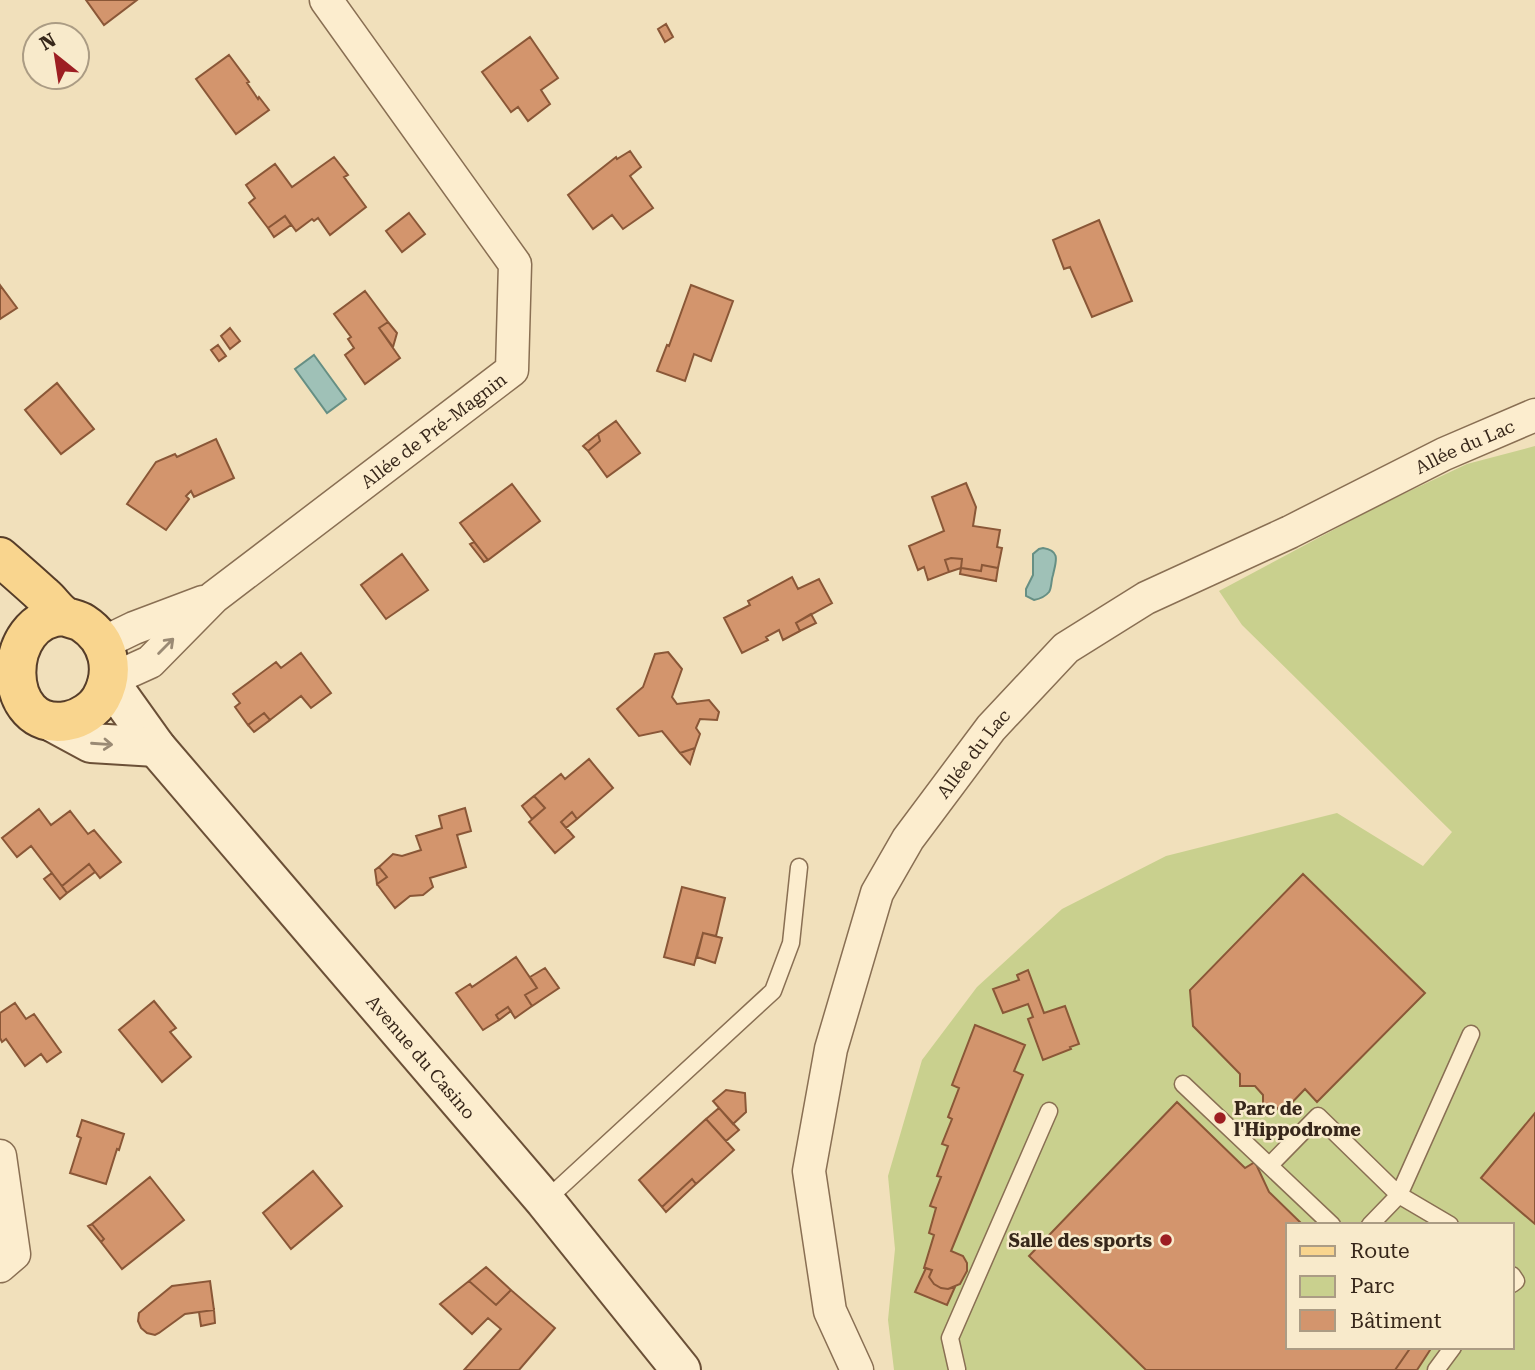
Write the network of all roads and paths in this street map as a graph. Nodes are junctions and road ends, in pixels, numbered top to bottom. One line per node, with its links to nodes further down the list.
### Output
1 (326, 0): 4 (street, Allée de Pré-Magnin)
2 (1535, 415): 27 (street, Allée du Lac)
3 (0, 557): 5 (main road)
4 (214, 597): 6 (street, Allée de Pré-Magnin); 8 (street, Allée de Pré-Magnin, one-way to 4)
5 (64, 616): 6 (main road); 7 (main road)
6 (103, 643): 8 (main road)
7 (2, 647): 9 (main road)
8 (108, 682): 10 (main road); 11 (street, Avenue du Casino)
9 (6, 706): 10 (main road)
10 (54, 723): 11 (street, one-way to 11)
11 (156, 747): 19 (street, Avenue du Casino)
12 (799, 867): 19 (lane)
13 (1471, 1034): 18 (lane)
14 (1183, 1084): 17 (lane)
15 (1049, 1111): 25 (lane)
16 (0, 1156): 23 (street)
17 (1270, 1166): 18 (lane); 20 (lane)
18 (1399, 1195): 21 (lane); 22 (lane)
19 (545, 1201): 26 (street, Avenue du Casino)
20 (1330, 1223)
21 (1372, 1223)
22 (1447, 1223)
23 (0, 1266)
24 (1452, 1349): 28 (lane)
25 (957, 1369)
26 (681, 1370)
27 (856, 1370)
28 (1436, 1370)

